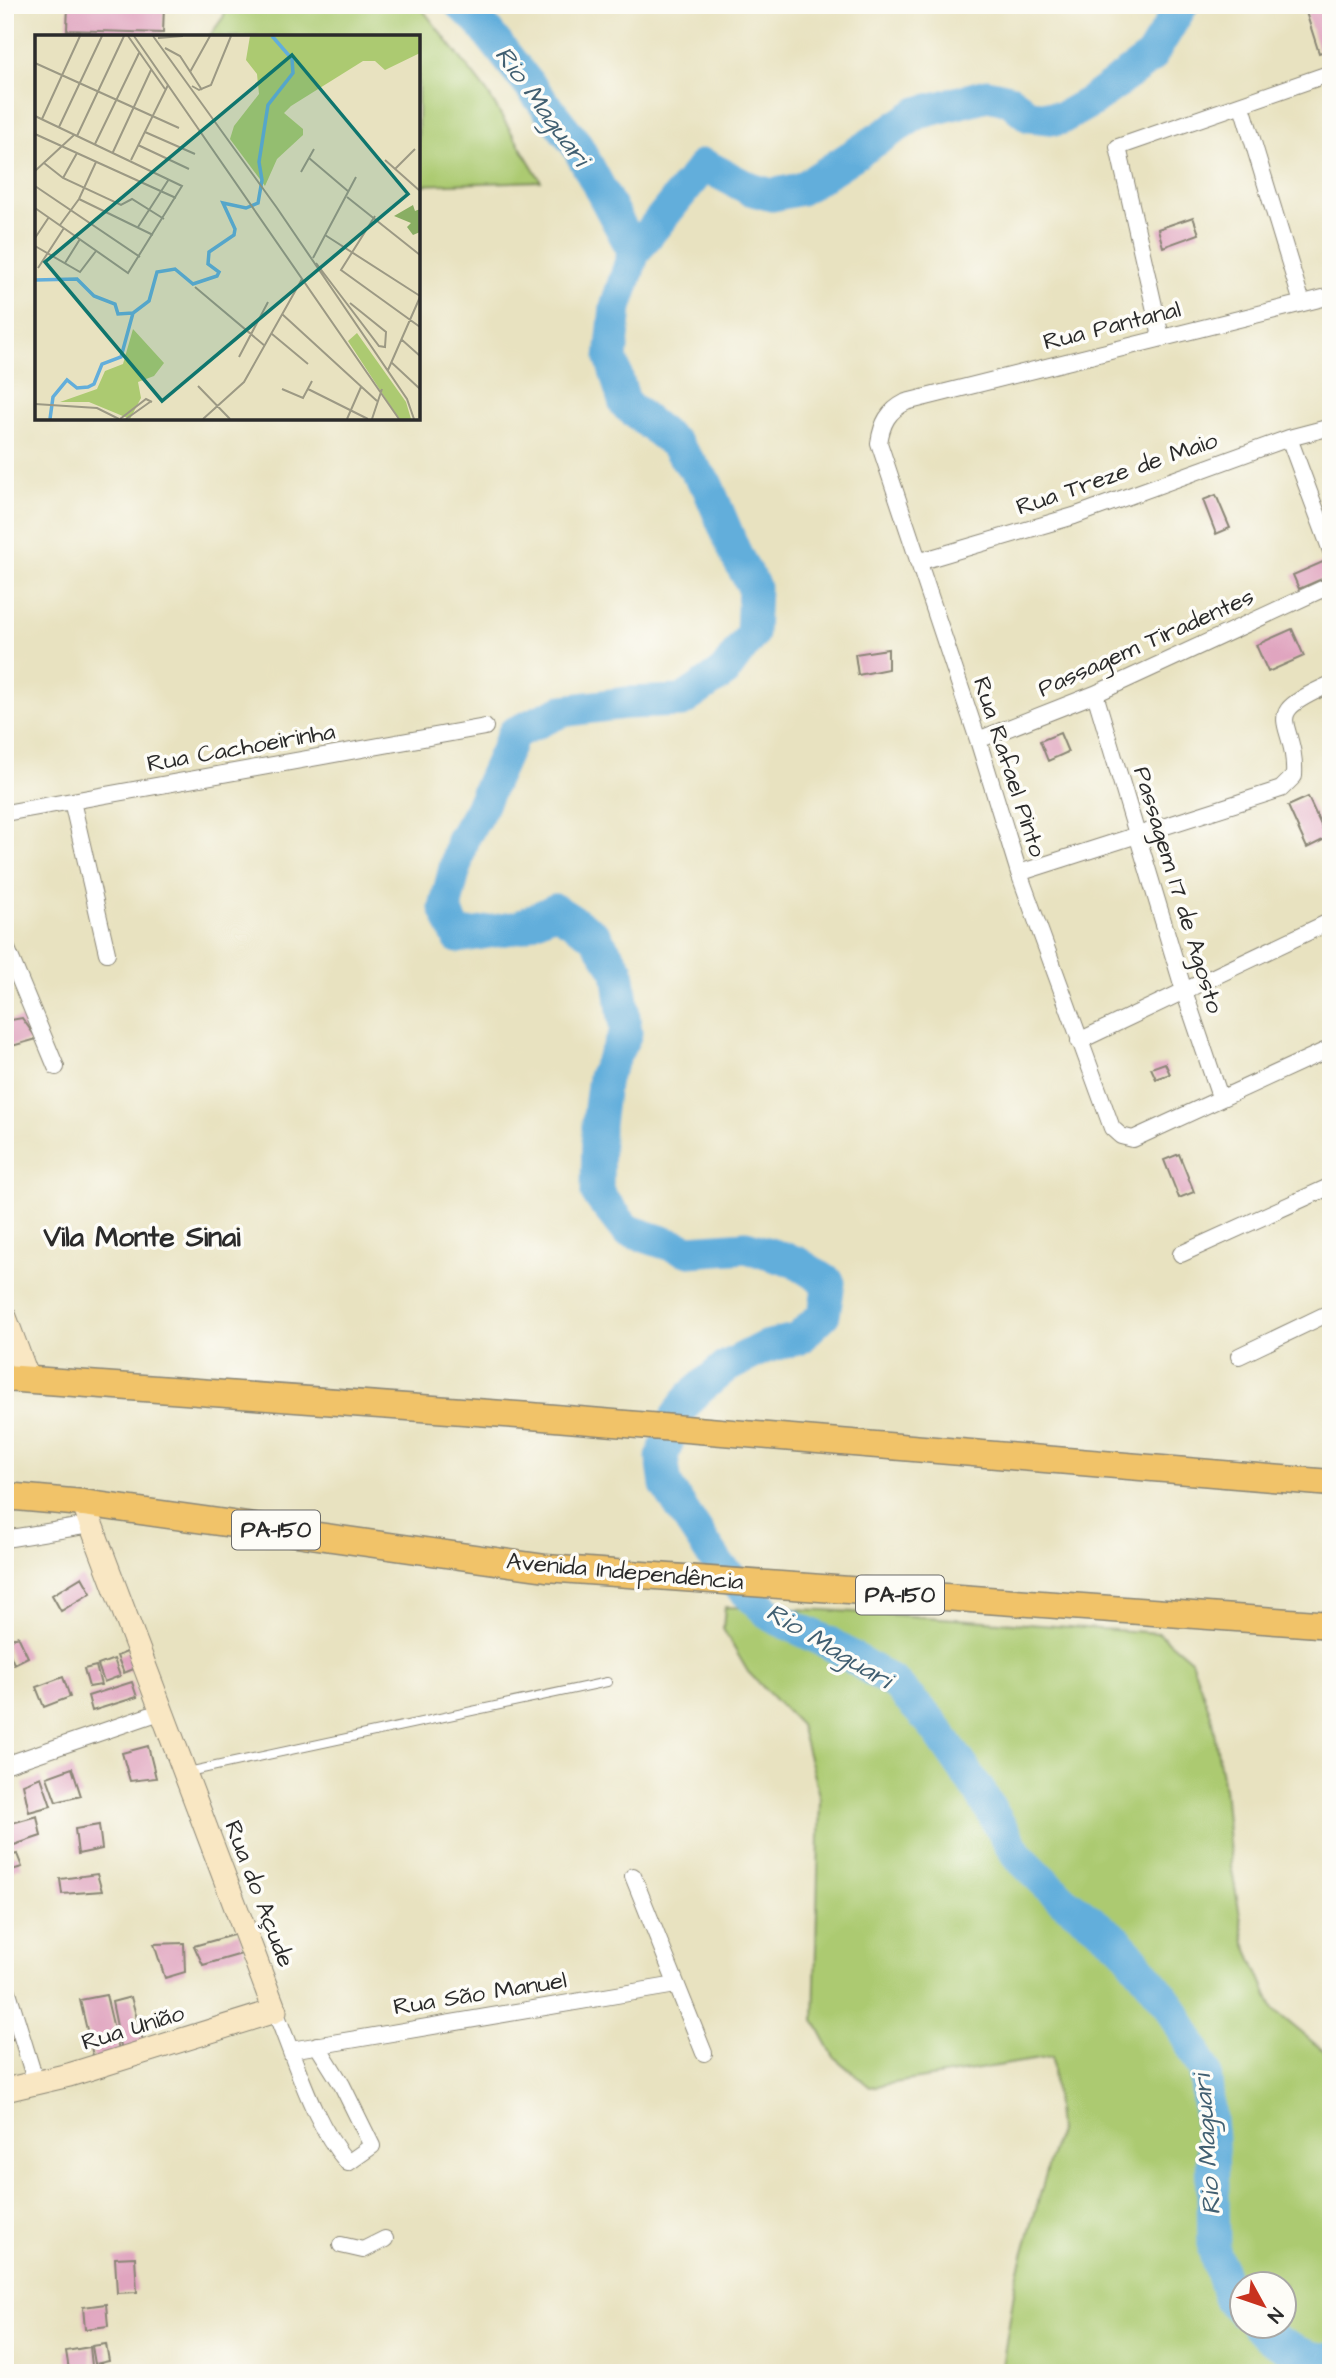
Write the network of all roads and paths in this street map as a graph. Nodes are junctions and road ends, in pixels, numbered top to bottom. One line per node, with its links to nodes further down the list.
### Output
1 (1331, 73): 2 (street)
2 (1242, 106): 4 (street); 5 (street)
3 (1331, 296): 4 (street, Rua Pantanal)
4 (1302, 303): 5 (street, Rua Pantanal)
5 (1161, 337): 6 (street, Rua Pantanal)
6 (906, 402): 10 (street, Rua Rafael Pinto)
7 (1331, 427): 8 (street, Rua Treze de Maio)
8 (1289, 438): 9 (street); 10 (street, Rua Treze de Maio)
9 (1331, 551)
10 (918, 562): 15 (street, Rua Rafael Pinto)
11 (1331, 585): 13 (street, Passagem Tiradentes)
12 (1331, 684): 18 (street)
13 (1095, 694): 15 (street, Passagem Tiradentes); 18 (street, Passagem 17 de Agosto)
14 (485, 727): 16 (street, Rua Cachoeirinha)
15 (978, 740): 19 (street, Rua Rafael Pinto)
16 (72, 802): 17 (street, Rua Cachoeirinha); 22 (street)
17 (5, 813)
18 (1136, 835): 19 (street); 23 (street, Passagem 17 de Agosto)
19 (1019, 873): 24 (street, Rua Rafael Pinto)
20 (1331, 921): 23 (street)
21 (5, 944): 26 (street)
22 (107, 953)
23 (1184, 991): 24 (street); 27 (street, Passagem 17 de Agosto)
24 (1079, 1041): 27 (street, Rua Rafael Pinto)
25 (1331, 1048): 27 (street)
26 (56, 1067)
27 (1220, 1097)
28 (1331, 1186): 29 (street)
29 (1181, 1254)
30 (1331, 1312): 32 (street)
31 (5, 1317): 33 (street)
32 (1239, 1356)
33 (17, 1378): 34 (main road)
34 (1331, 1483)
35 (5, 1496): 36 (main road, Avenida Independência / PA-150)
36 (87, 1514): 37 (street); 38 (main road, Avenida Independência / PA-150); 40 (street, Rua do Açude)
37 (5, 1539)
38 (1331, 1625)
39 (607, 1682): 42 (lane)
40 (160, 1712): 41 (street); 42 (street, Rua do Açude)
41 (5, 1765)
42 (185, 1773): 46 (street, Rua do Açude)
43 (633, 1876): 45 (street)
44 (5, 1982): 50 (street)
45 (676, 1985): 47 (street, Rua São Manuel); 49 (street)
46 (275, 2011): 48 (street, Rua do Açude); 50 (street, Rua União)
47 (317, 2045): 48 (street, Rua São Manuel); 48 (street, Rua do Açude)
48 (291, 2050)
49 (704, 2053)
50 (36, 2083): 51 (street, Rua União)
51 (5, 2090)
52 (385, 2239): 53 (street)
53 (341, 2245)

